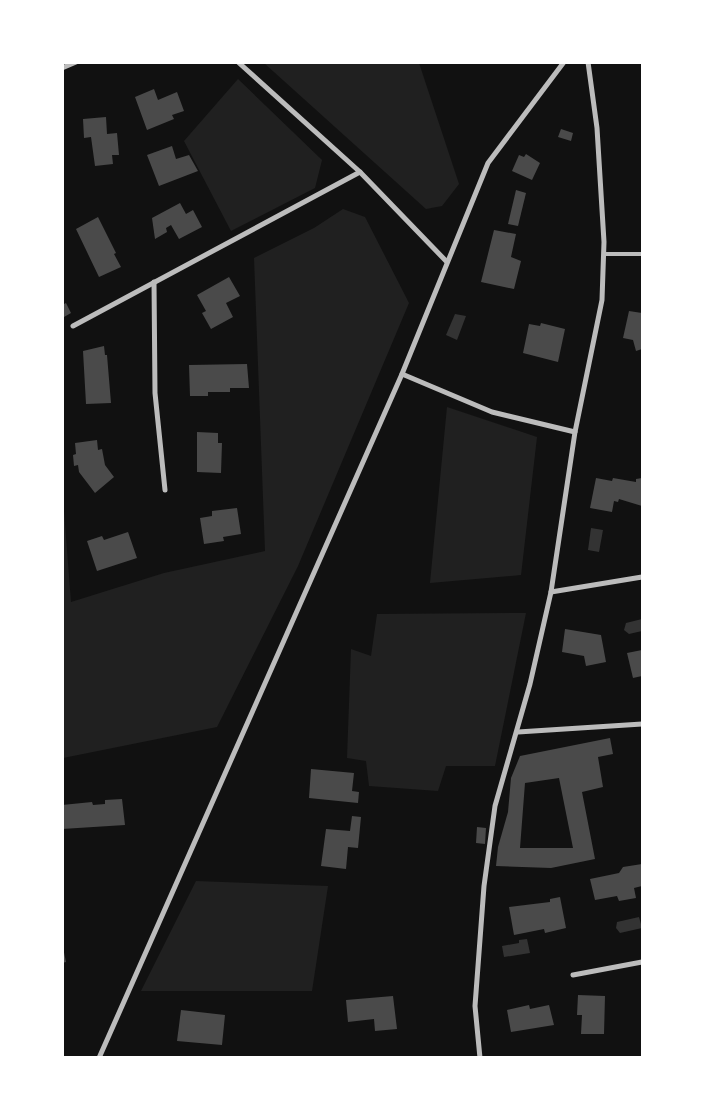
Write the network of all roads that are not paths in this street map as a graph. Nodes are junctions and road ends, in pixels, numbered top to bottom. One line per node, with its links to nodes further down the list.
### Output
1 (76, 62): 5 (street)
2 (238, 62): 6 (street)
3 (588, 62): 7 (street)
4 (563, 63): 9 (street)
5 (62, 68)
6 (360, 172): 9 (street); 10 (street)
7 (604, 254): 8 (lane); 13 (street)
8 (642, 254)
9 (446, 261): 12 (street)
10 (154, 282): 11 (street); 14 (street)
11 (73, 326)
12 (402, 374): 13 (street); 21 (street)
13 (575, 432): 16 (street)
14 (165, 490)
15 (642, 577): 16 (street)
16 (551, 592): 18 (street)
17 (642, 724): 18 (street)
18 (518, 732): 22 (street)
19 (642, 962): 20 (street)
20 (573, 975)
21 (99, 1058)
22 (480, 1058)

